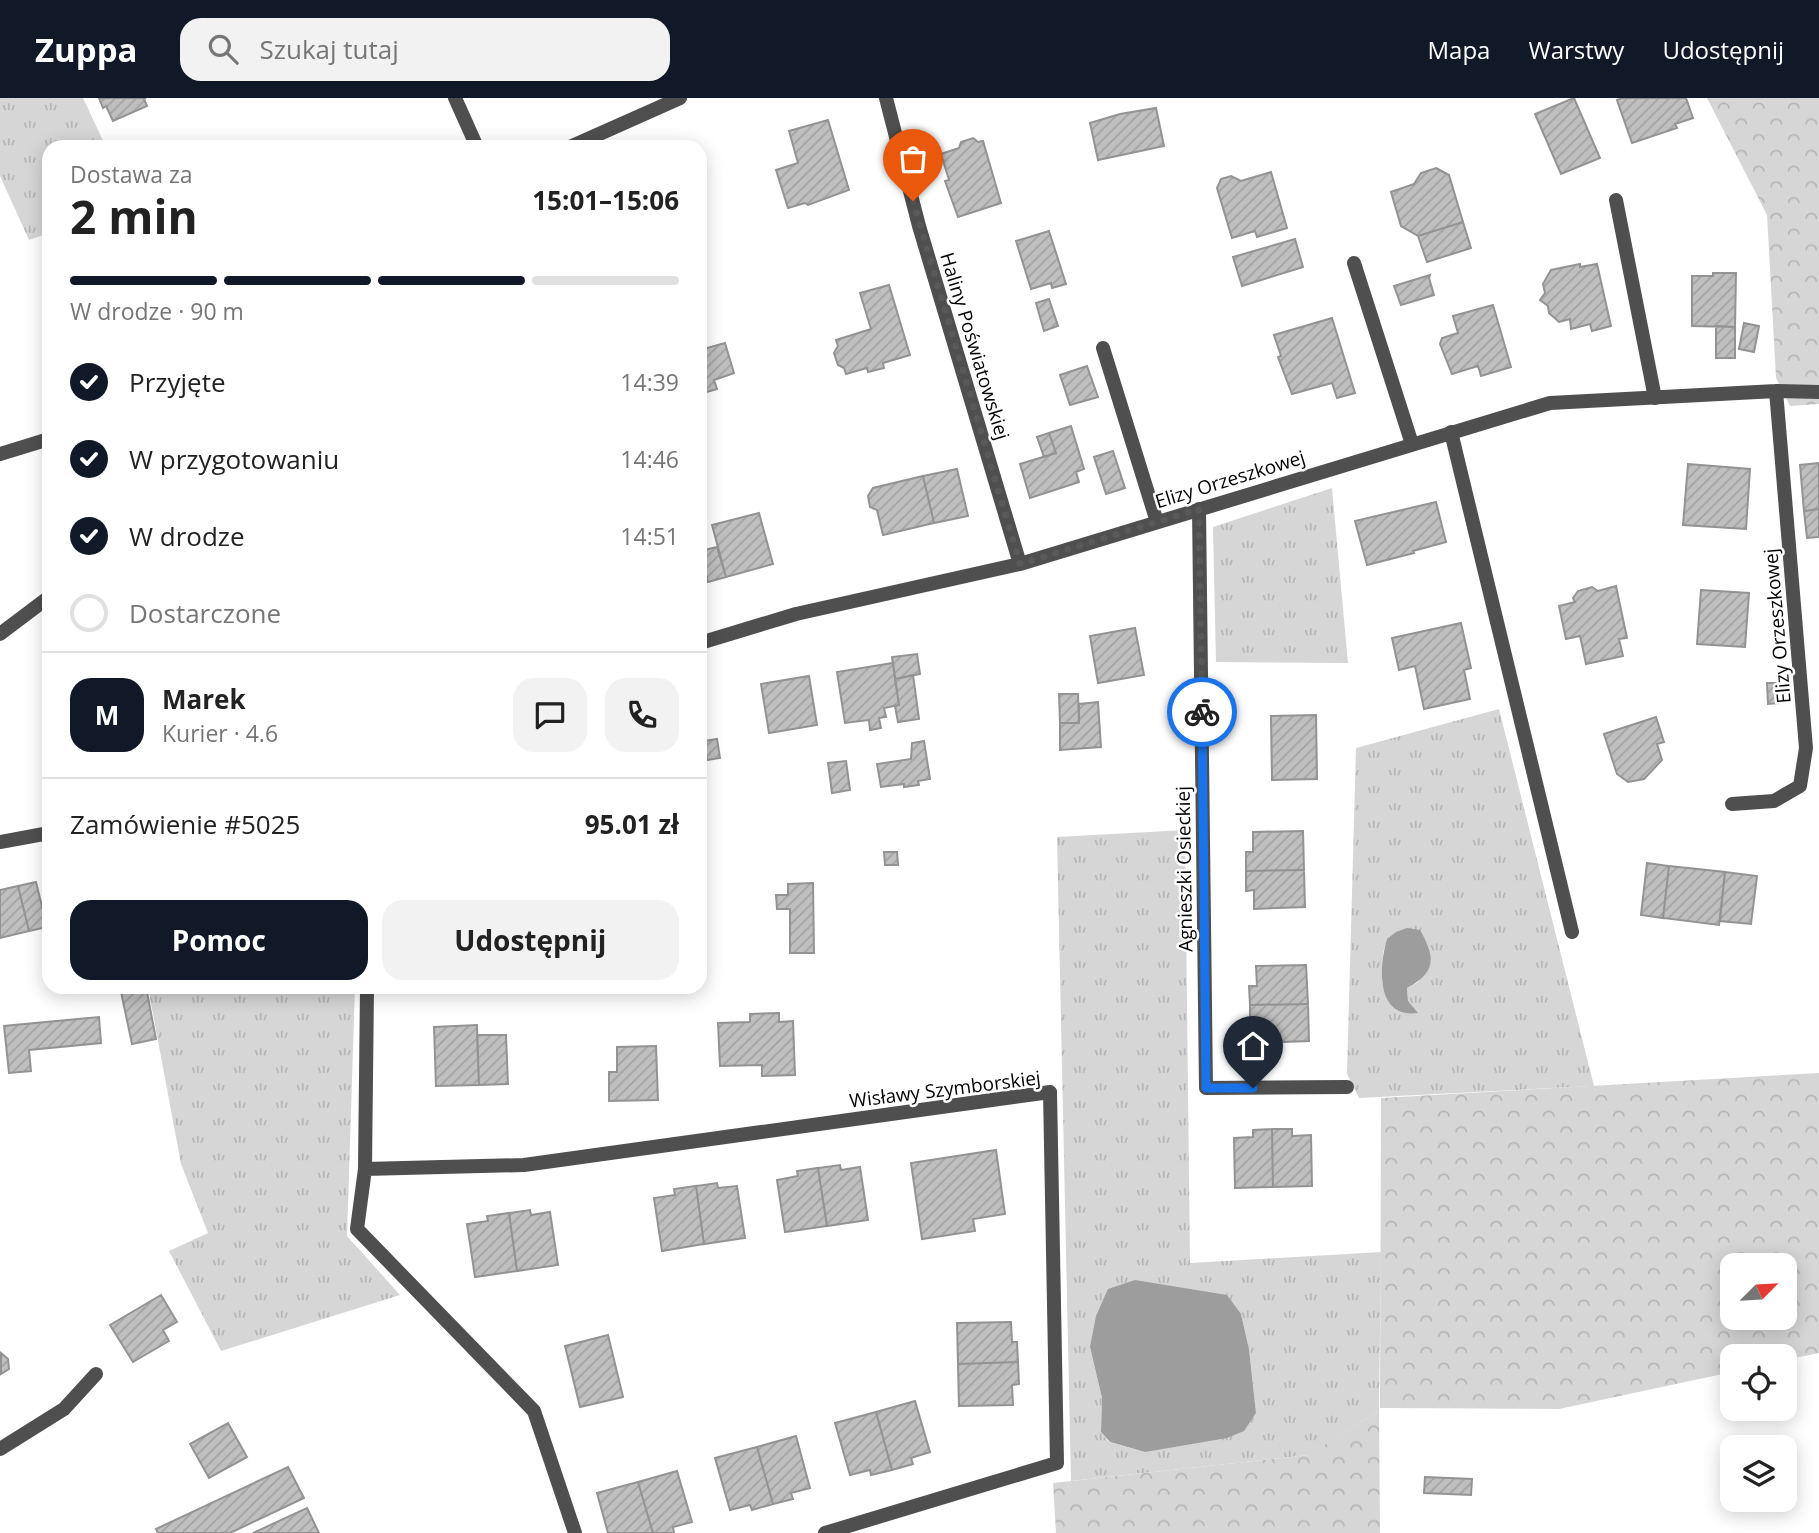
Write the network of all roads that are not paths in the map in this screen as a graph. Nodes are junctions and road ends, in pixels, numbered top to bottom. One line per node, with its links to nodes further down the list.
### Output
1 (455, 98): 4 (street)
2 (680, 98): 5 (street)
3 (886, 98): 18 (street, Haliny Poświatowskiej)
4 (474, 140)
5 (586, 140)
6 (1616, 200): 11 (street)
7 (1354, 263): 14 (street)
8 (1102, 348): 17 (street)
9 (1776, 391): 10 (street, Elizy Orzeszkowej); 11 (street, Elizy Orzeszkowej); 22 (street, Elizy Orzeszkowej)
10 (1819, 393)
11 (1655, 398): 12 (street, Elizy Orzeszkowej)
12 (1451, 432): 14 (street, Elizy Orzeszkowej); 25 (street)
13 (42, 441): 15 (street)
14 (1412, 444): 16 (street, Elizy Orzeszkowej)
15 (0, 454)
16 (1199, 509): 17 (street, Elizy Orzeszkowej); 27 (street, Agnieszki Osieckiej)
17 (1157, 522): 18 (street, Elizy Orzeszkowej)
18 (1020, 564): 21 (street, Elizy Orzeszkowej)
19 (42, 602): 20 (street)
20 (0, 634)
21 (707, 641)
22 (1732, 804)
23 (42, 834): 24 (street)
24 (0, 842)
25 (1572, 932)
26 (367, 994): 28 (street)
27 (1348, 1087)
28 (365, 1169): 31 (street); 32 (street, Wisławy Szymborskiej)
29 (96, 1374): 30 (street)
30 (0, 1449)
31 (575, 1533)
32 (825, 1533)

